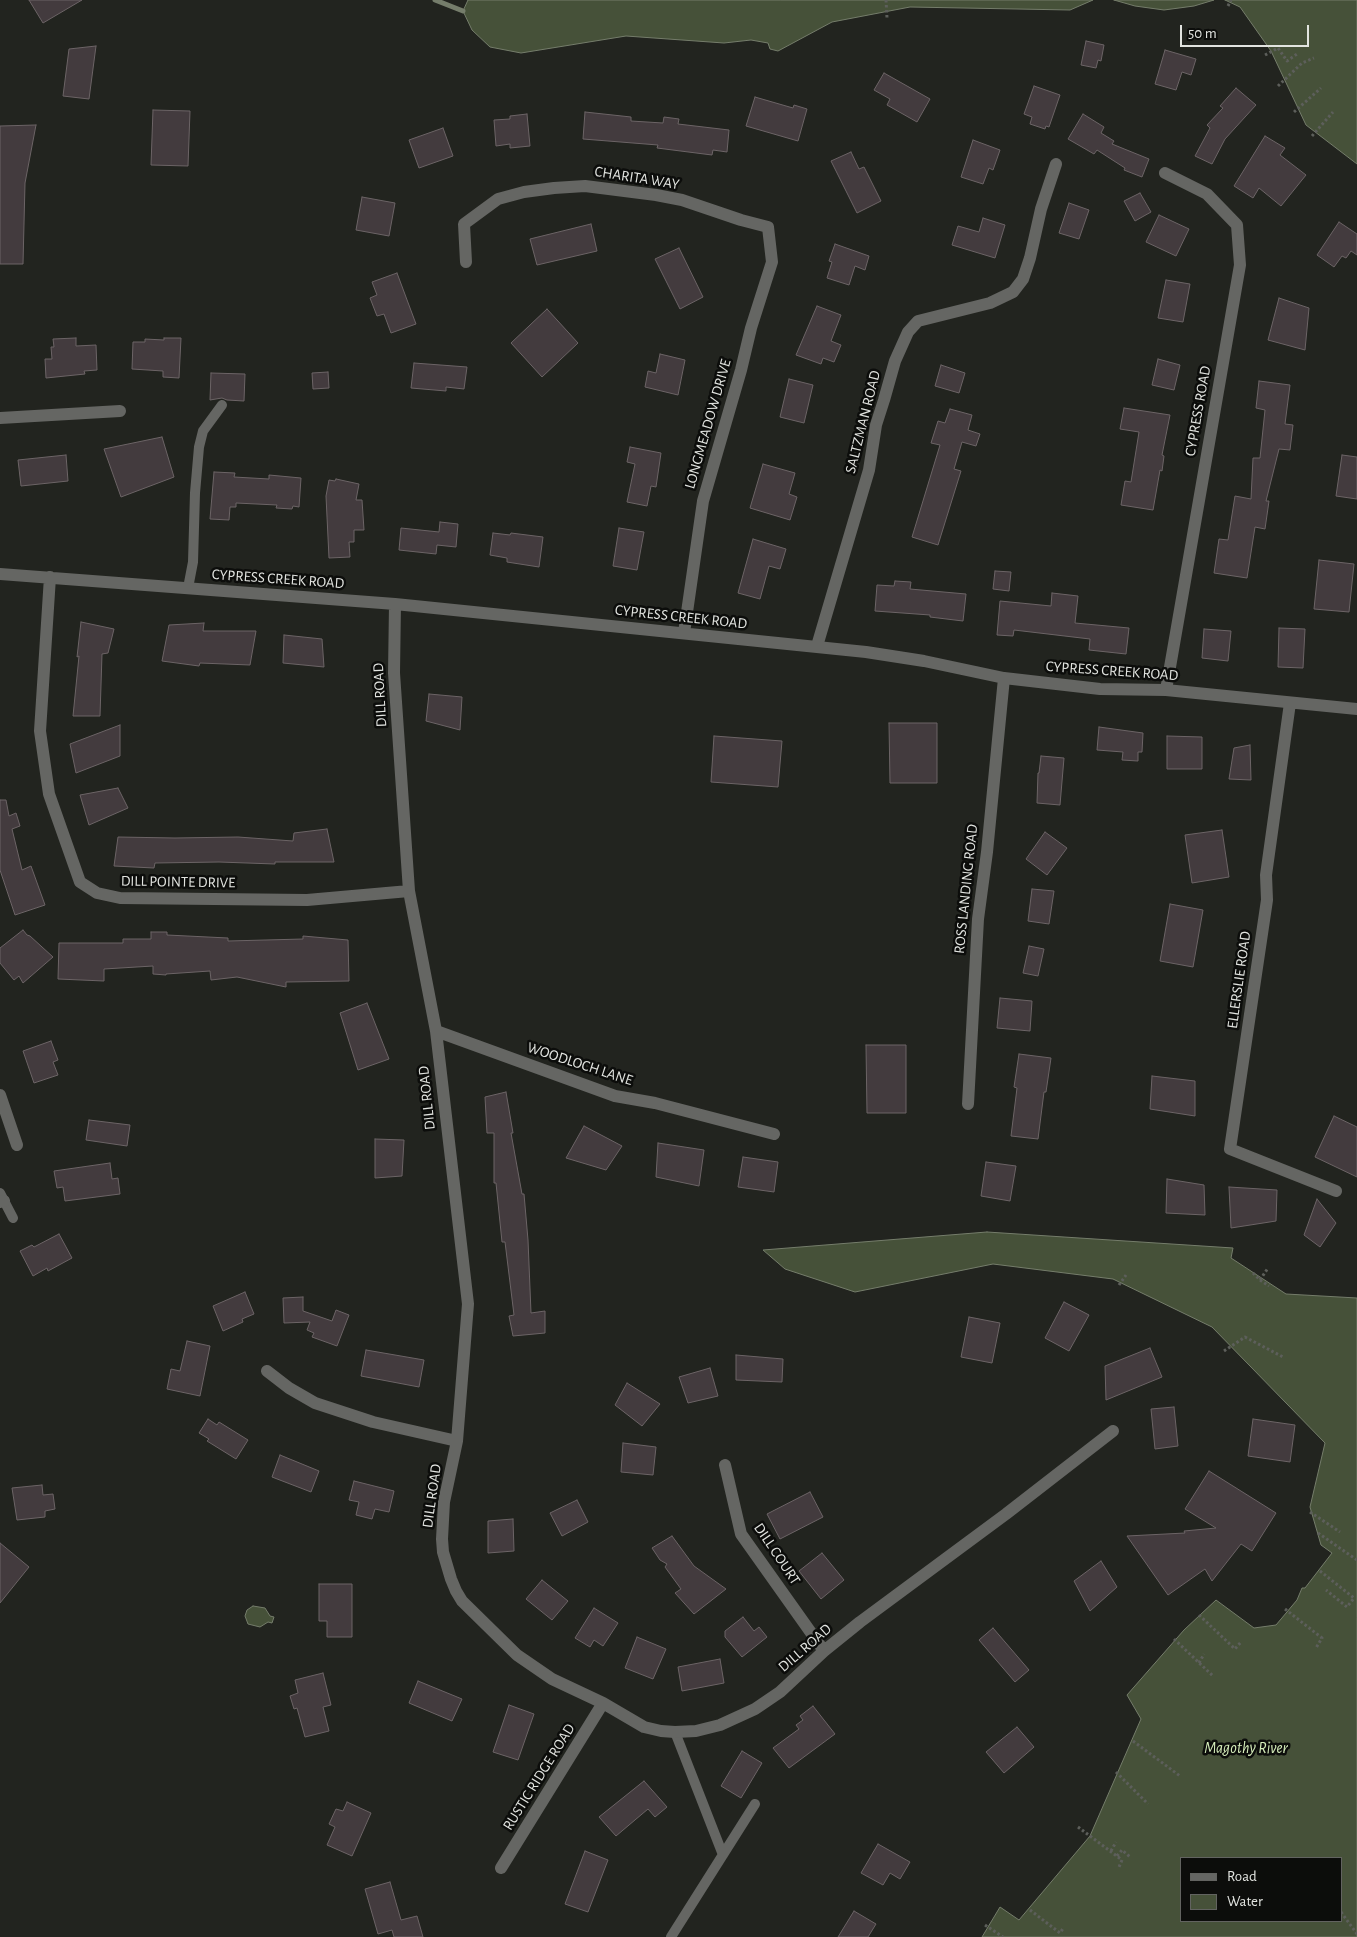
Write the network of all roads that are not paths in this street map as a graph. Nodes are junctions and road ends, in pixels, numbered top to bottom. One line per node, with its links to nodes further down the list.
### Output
1 (1056, 164): 13 (street, SALTZMAN ROAD)
2 (1165, 173): 15 (street, CYPRESS ROAD)
3 (768, 227): 4 (street, CHARITA WAY); 12 (street, LONGMEADOW DRIVE)
4 (466, 262)
5 (222, 405): 10 (lane)
6 (120, 411): 7 (street)
7 (0, 418)
8 (0, 574): 9 (street, CYPRESS CREEK ROAD)
9 (50, 577): 10 (street, CYPRESS CREEK ROAD); 18 (street, DILL POINTE DRIVE)
10 (188, 588): 11 (street, CYPRESS CREEK ROAD)
11 (395, 604): 12 (street, CYPRESS CREEK ROAD); 18 (street, DILL ROAD)
12 (684, 633): 13 (street, CYPRESS CREEK ROAD)
13 (817, 646): 14 (street, CYPRESS CREEK ROAD)
14 (1004, 678): 15 (street, CYPRESS CREEK ROAD); 21 (street, ROSS LANDING ROAD)
15 (1166, 690): 16 (street, CYPRESS CREEK ROAD)
16 (1290, 703): 17 (street, CYPRESS CREEK ROAD); 24 (street, ELLERSLIE ROAD)
17 (1357, 707)
18 (409, 891): 19 (street, DILL ROAD)
19 (436, 1031): 22 (street, WOODLOCH LANE); 29 (street, DILL ROAD)
20 (0, 1095): 23 (street)
21 (968, 1104)
22 (774, 1134)
23 (17, 1145)
24 (1336, 1191)
25 (1, 1199): 26 (lane)
26 (12, 1218)
27 (267, 1371): 29 (street)
28 (1113, 1431): 31 (street, DILL ROAD)
29 (457, 1441): 32 (street, DILL ROAD)
30 (725, 1465): 31 (street, DILL COURT)
31 (824, 1651): 33 (street, DILL ROAD)
32 (603, 1703): 33 (street, DILL ROAD); 36 (street, RUSTIC RIDGE ROAD)
33 (675, 1732): 35 (lane)
34 (755, 1804): 35 (lane)
35 (724, 1856): 37 (lane)
36 (501, 1868)
37 (671, 1937)

